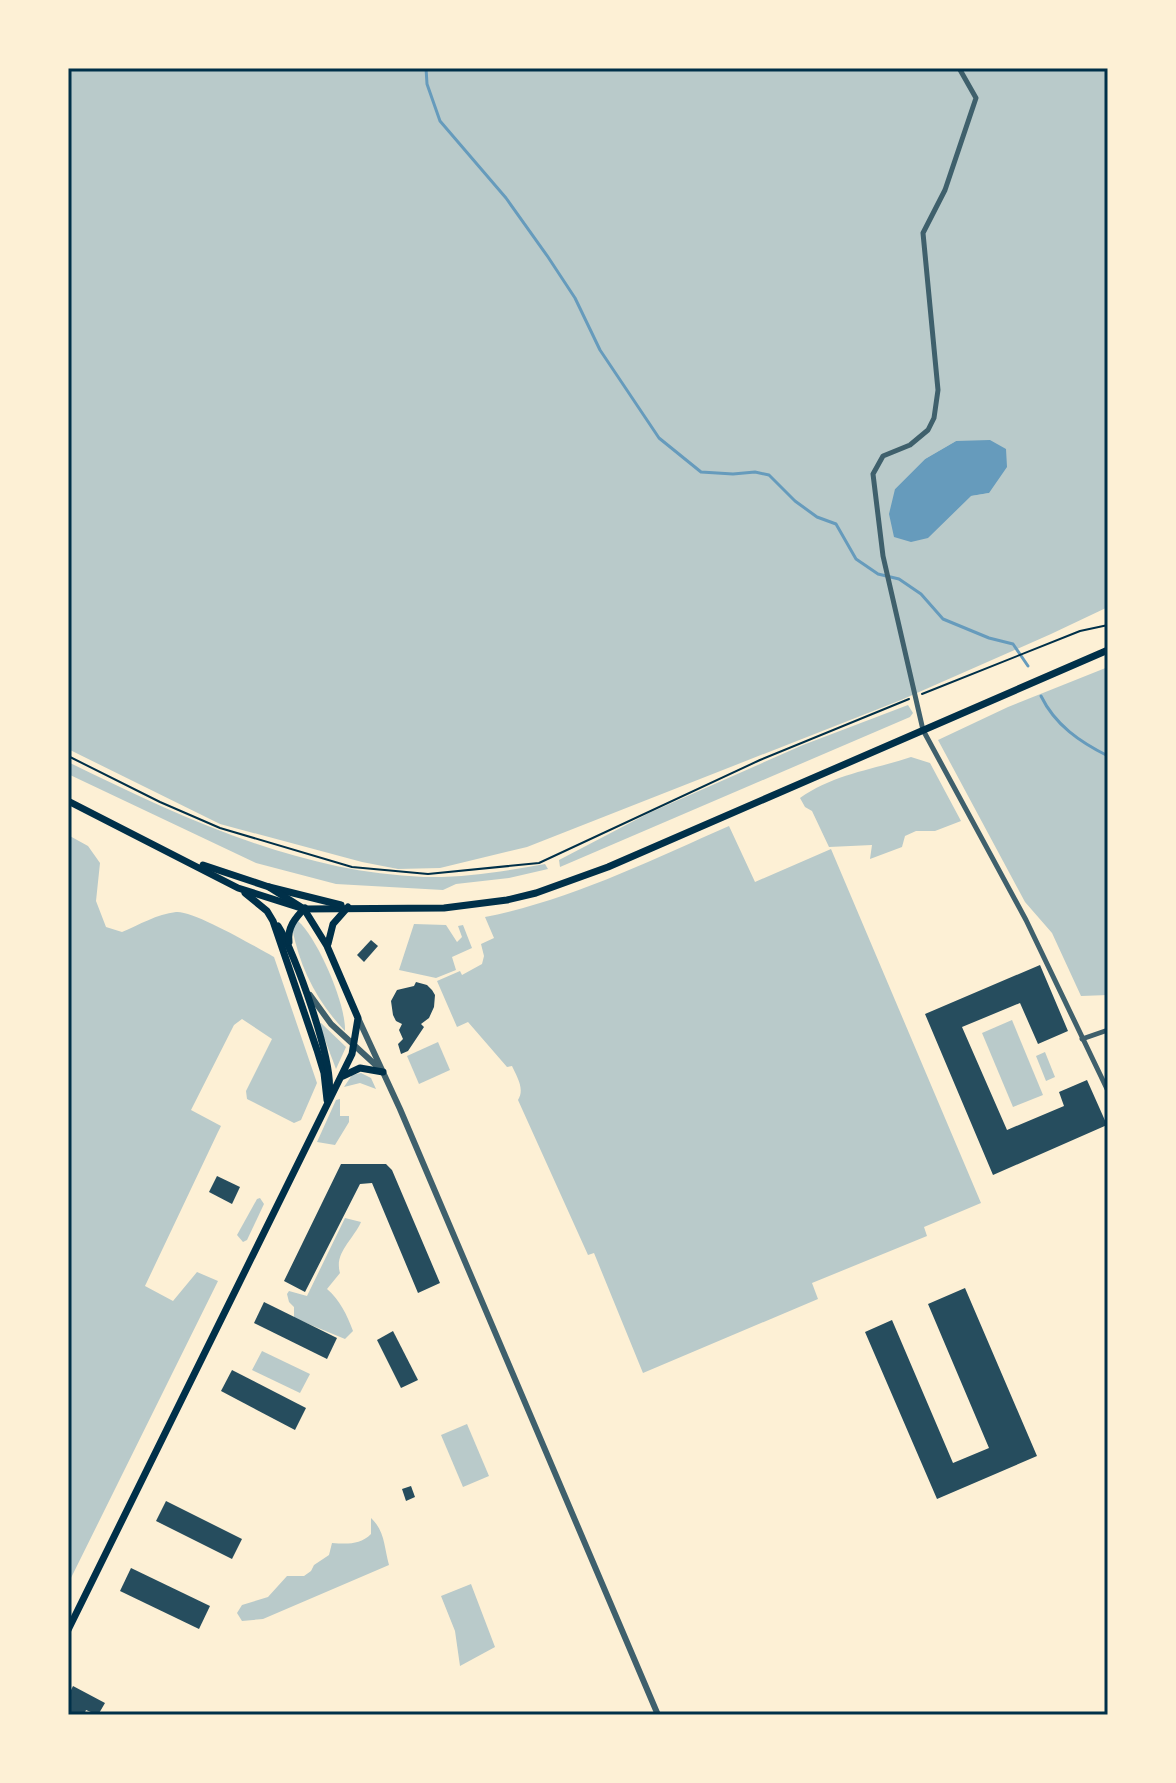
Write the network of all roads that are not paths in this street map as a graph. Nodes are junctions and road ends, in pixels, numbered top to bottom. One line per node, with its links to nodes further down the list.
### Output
1 (959, 68): 3 (street)
2 (1108, 650): 3 (main road)
3 (923, 730): 9 (main road); 17 (street)
4 (68, 801): 5 (main road)
5 (178, 857): 6 (main road); 7 (main road)
6 (269, 887): 8 (main road); 10 (main road)
7 (238, 888): 10 (main road); 11 (main road)
8 (336, 904): 9 (main road); 10 (main road)
9 (348, 907): 10 (main road); 12 (main road)
10 (304, 909): 12 (main road); 13 (main road)
11 (270, 915): 13 (main road); 22 (main road)
12 (327, 946): 15 (main road)
13 (290, 948): 14 (main road)
14 (302, 982): 18 (street); 22 (main road)
15 (358, 1018): 18 (main road); 19 (street)
16 (1108, 1030): 17 (street)
17 (1082, 1039): 21 (street)
18 (354, 1045): 19 (street); 20 (main road)
19 (383, 1072): 20 (main road); 24 (street)
20 (341, 1077): 22 (main road)
21 (1108, 1091)
22 (327, 1102): 23 (main road)
23 (68, 1630)
24 (658, 1715)

